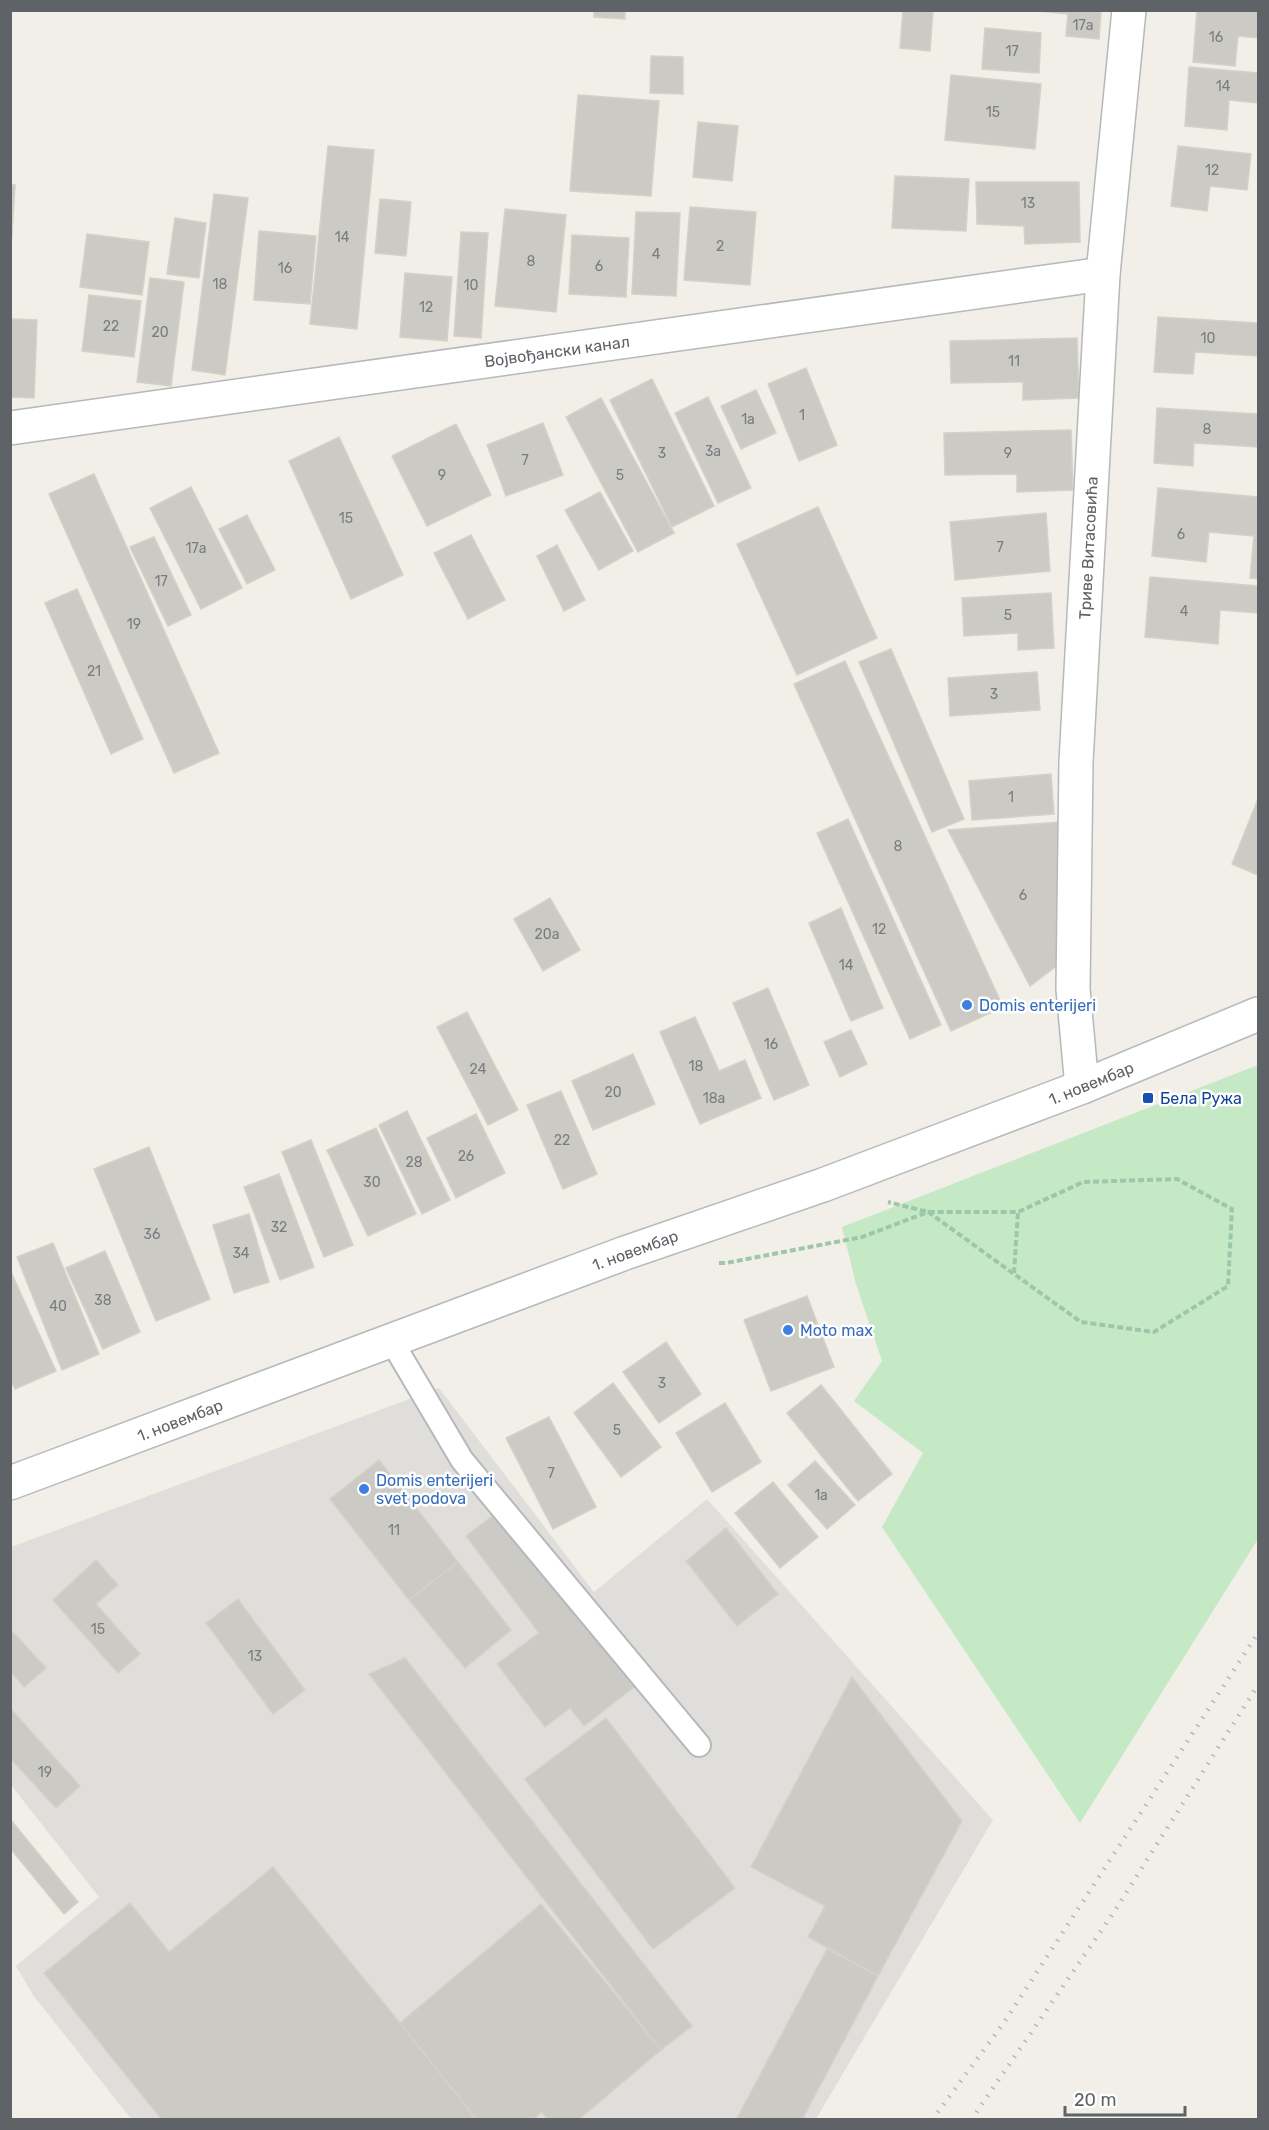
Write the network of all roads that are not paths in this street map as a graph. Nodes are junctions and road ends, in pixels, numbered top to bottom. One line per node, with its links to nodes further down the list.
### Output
1 (1129, 10): 2 (street, Триве Витасовића)
2 (1103, 274): 3 (street, Војвођански канал); 5 (street, Триве Витасовића)
3 (10, 428)
4 (1258, 1014): 5 (street, 1. новембар)
5 (1082, 1087): 6 (street, 1. новембар)
6 (391, 1341): 7 (street, 1. новембар); 8 (lane)
7 (10, 1483)
8 (699, 1745)

